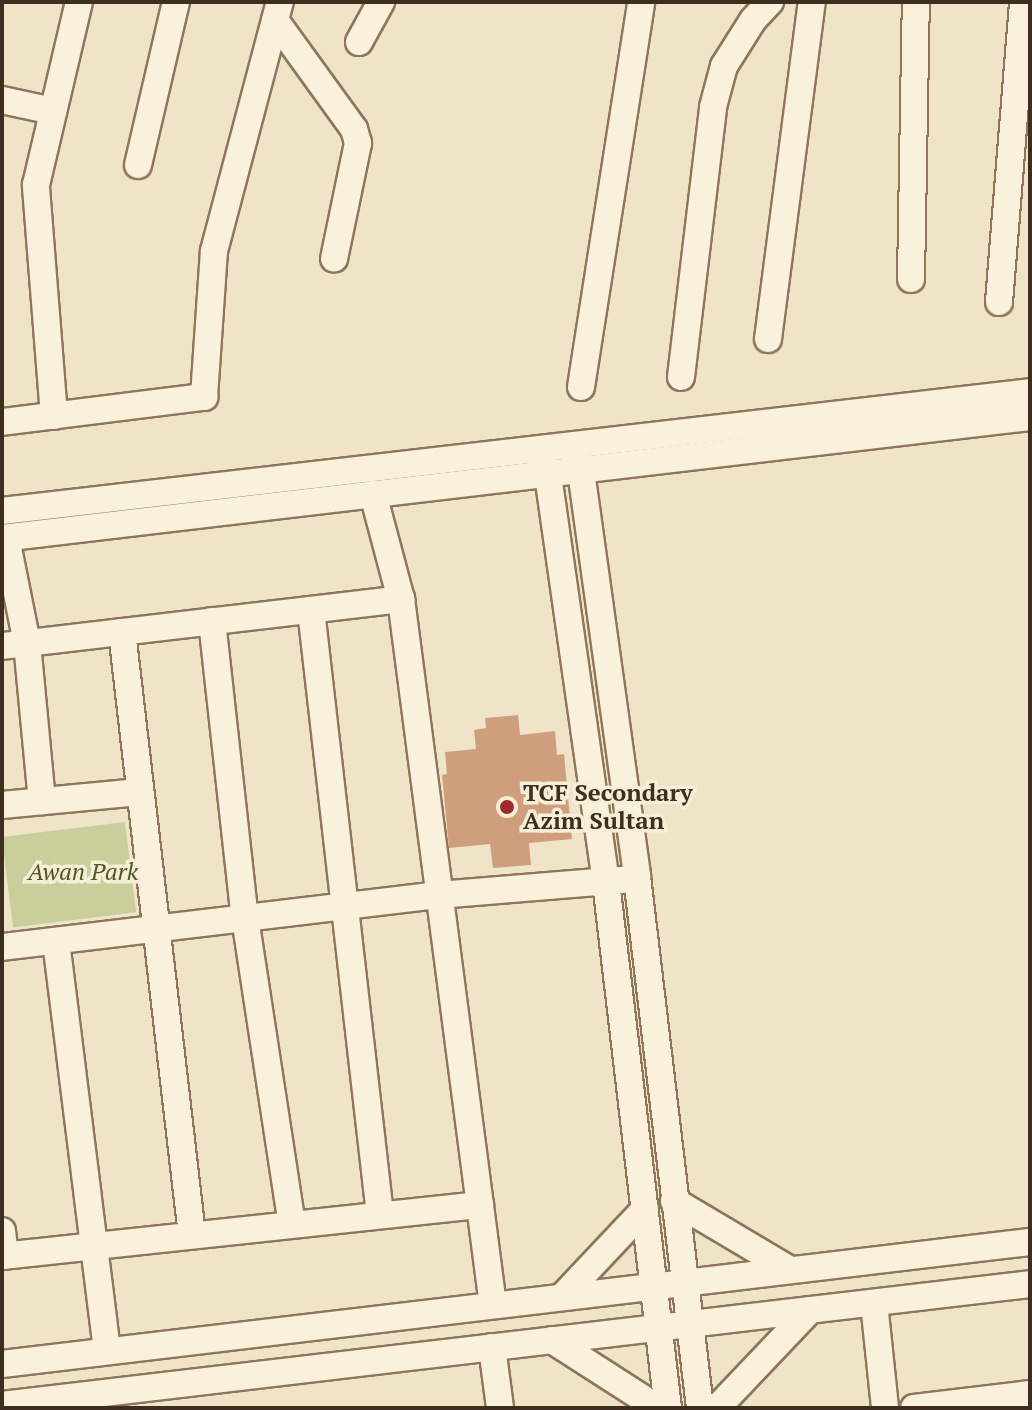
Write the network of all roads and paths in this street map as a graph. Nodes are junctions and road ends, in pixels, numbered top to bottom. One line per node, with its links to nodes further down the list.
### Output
1 (79, 2): 12 (street)
2 (176, 2): 13 (street)
3 (381, 2): 10 (street)
4 (641, 2): 19 (street)
5 (770, 2): 18 (street)
6 (812, 2): 17 (street)
7 (916, 2): 15 (street)
8 (1023, 2): 16 (street)
9 (278, 11): 14 (street); 21 (street)
10 (359, 42)
11 (2, 100): 12 (street)
12 (53, 111): 21 (street)
13 (138, 165)
14 (334, 259)
15 (911, 279)
16 (999, 302)
17 (768, 339)
18 (681, 377)
19 (581, 387)
20 (1030, 392): 24 (street)
21 (54, 416): 23 (street)
22 (1030, 417): 26 (street)
23 (2, 422)
24 (570, 445): 25 (street); 26 (street)
25 (538, 449): 27 (street); 29 (street)
26 (581, 471): 27 (street); 39 (street)
27 (548, 475): 28 (street); 40 (street)
28 (373, 494): 30 (street); 31 (street)
29 (2, 511)
30 (4, 538): 35 (street)
31 (401, 599): 32 (street); 41 (street)
32 (311, 610): 33 (street); 42 (street)
33 (212, 621): 34 (street); 43 (street)
34 (122, 632): 35 (street); 36 (street)
35 (14, 645): 37 (street)
36 (139, 792): 37 (street); 44 (street)
37 (42, 801): 38 (street)
38 (2, 805)
39 (637, 877): 40 (street); 47 (street)
40 (606, 882): 41 (street); 49 (street)
41 (439, 895): 42 (street); 48 (street)
42 (345, 906): 43 (street); 50 (street)
43 (245, 918): 44 (street); 51 (street)
44 (154, 929): 45 (street); 52 (street)
45 (56, 941): 46 (street); 54 (street)
46 (2, 947)
47 (674, 1201): 56 (street); 57 (street)
48 (480, 1205): 50 (street); 62 (street)
49 (645, 1209): 59 (street); 60 (street)
50 (380, 1215): 51 (street)
51 (292, 1224): 52 (street)
52 (192, 1235): 54 (street)
53 (1030, 1242): 56 (street)
54 (94, 1245): 55 (street); 68 (street)
55 (3, 1248)
56 (790, 1270): 57 (street)
57 (682, 1283): 59 (street); 64 (street)
58 (1030, 1284): 61 (street)
59 (654, 1286): 60 (street); 65 (street)
60 (562, 1297): 62 (street)
61 (874, 1303): 63 (street); 79 (street)
62 (493, 1305): 68 (street)
63 (810, 1310): 64 (street); 78 (street)
64 (689, 1324): 65 (street); 77 (street)
65 (658, 1328): 66 (street); 76 (street)
66 (552, 1340): 67 (street); 75 (street)
67 (492, 1347): 71 (street); 74 (street)
68 (107, 1351): 69 (street)
69 (2, 1364)
70 (1030, 1394): 72 (street)
71 (104, 1401): 73 (street)
72 (974, 1404): 80 (street)
73 (2, 1405)
74 (500, 1408)
75 (658, 1408)
76 (668, 1408)
77 (700, 1408)
78 (717, 1408)
79 (885, 1408)
80 (914, 1408)

